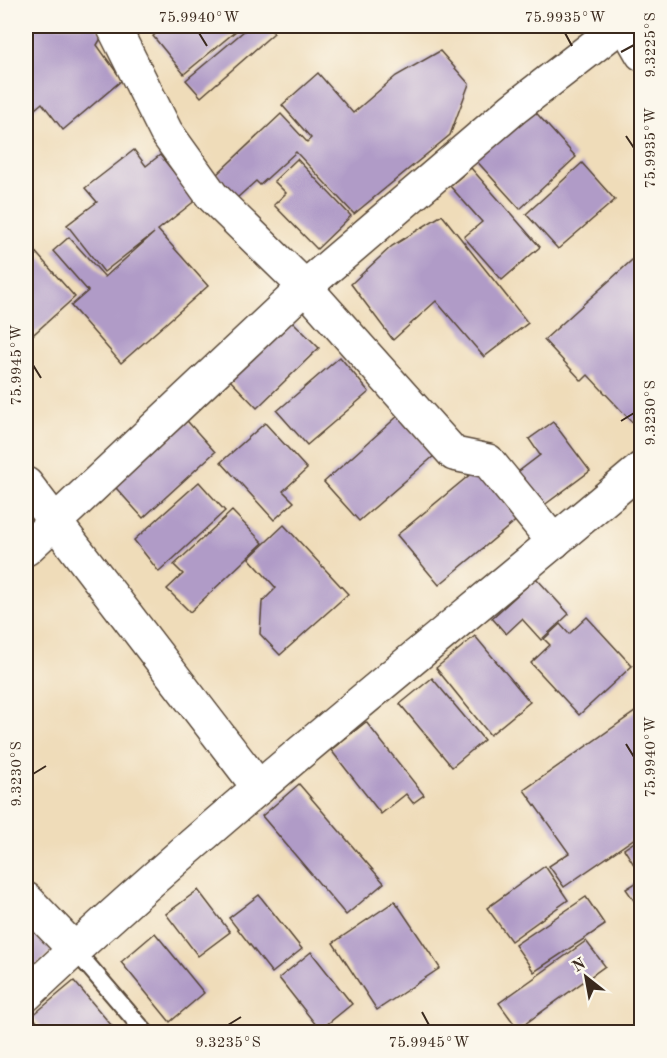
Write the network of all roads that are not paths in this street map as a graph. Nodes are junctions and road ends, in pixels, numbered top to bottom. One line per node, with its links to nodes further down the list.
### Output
1 (113, 26): 5 (main road)
2 (620, 26): 5 (main road)
3 (626, 26): 4 (main road)
4 (642, 54)
5 (305, 287): 8 (main road); 9 (main road)
6 (642, 468): 9 (main road)
7 (26, 484): 8 (main road)
8 (55, 522): 10 (main road); 11 (main road)
9 (554, 542): 11 (main road)
10 (26, 549)
11 (259, 788): 13 (main road)
12 (26, 898): 13 (main road)
13 (74, 949): 14 (main road); 15 (lane)
14 (26, 995)
15 (145, 1032)

